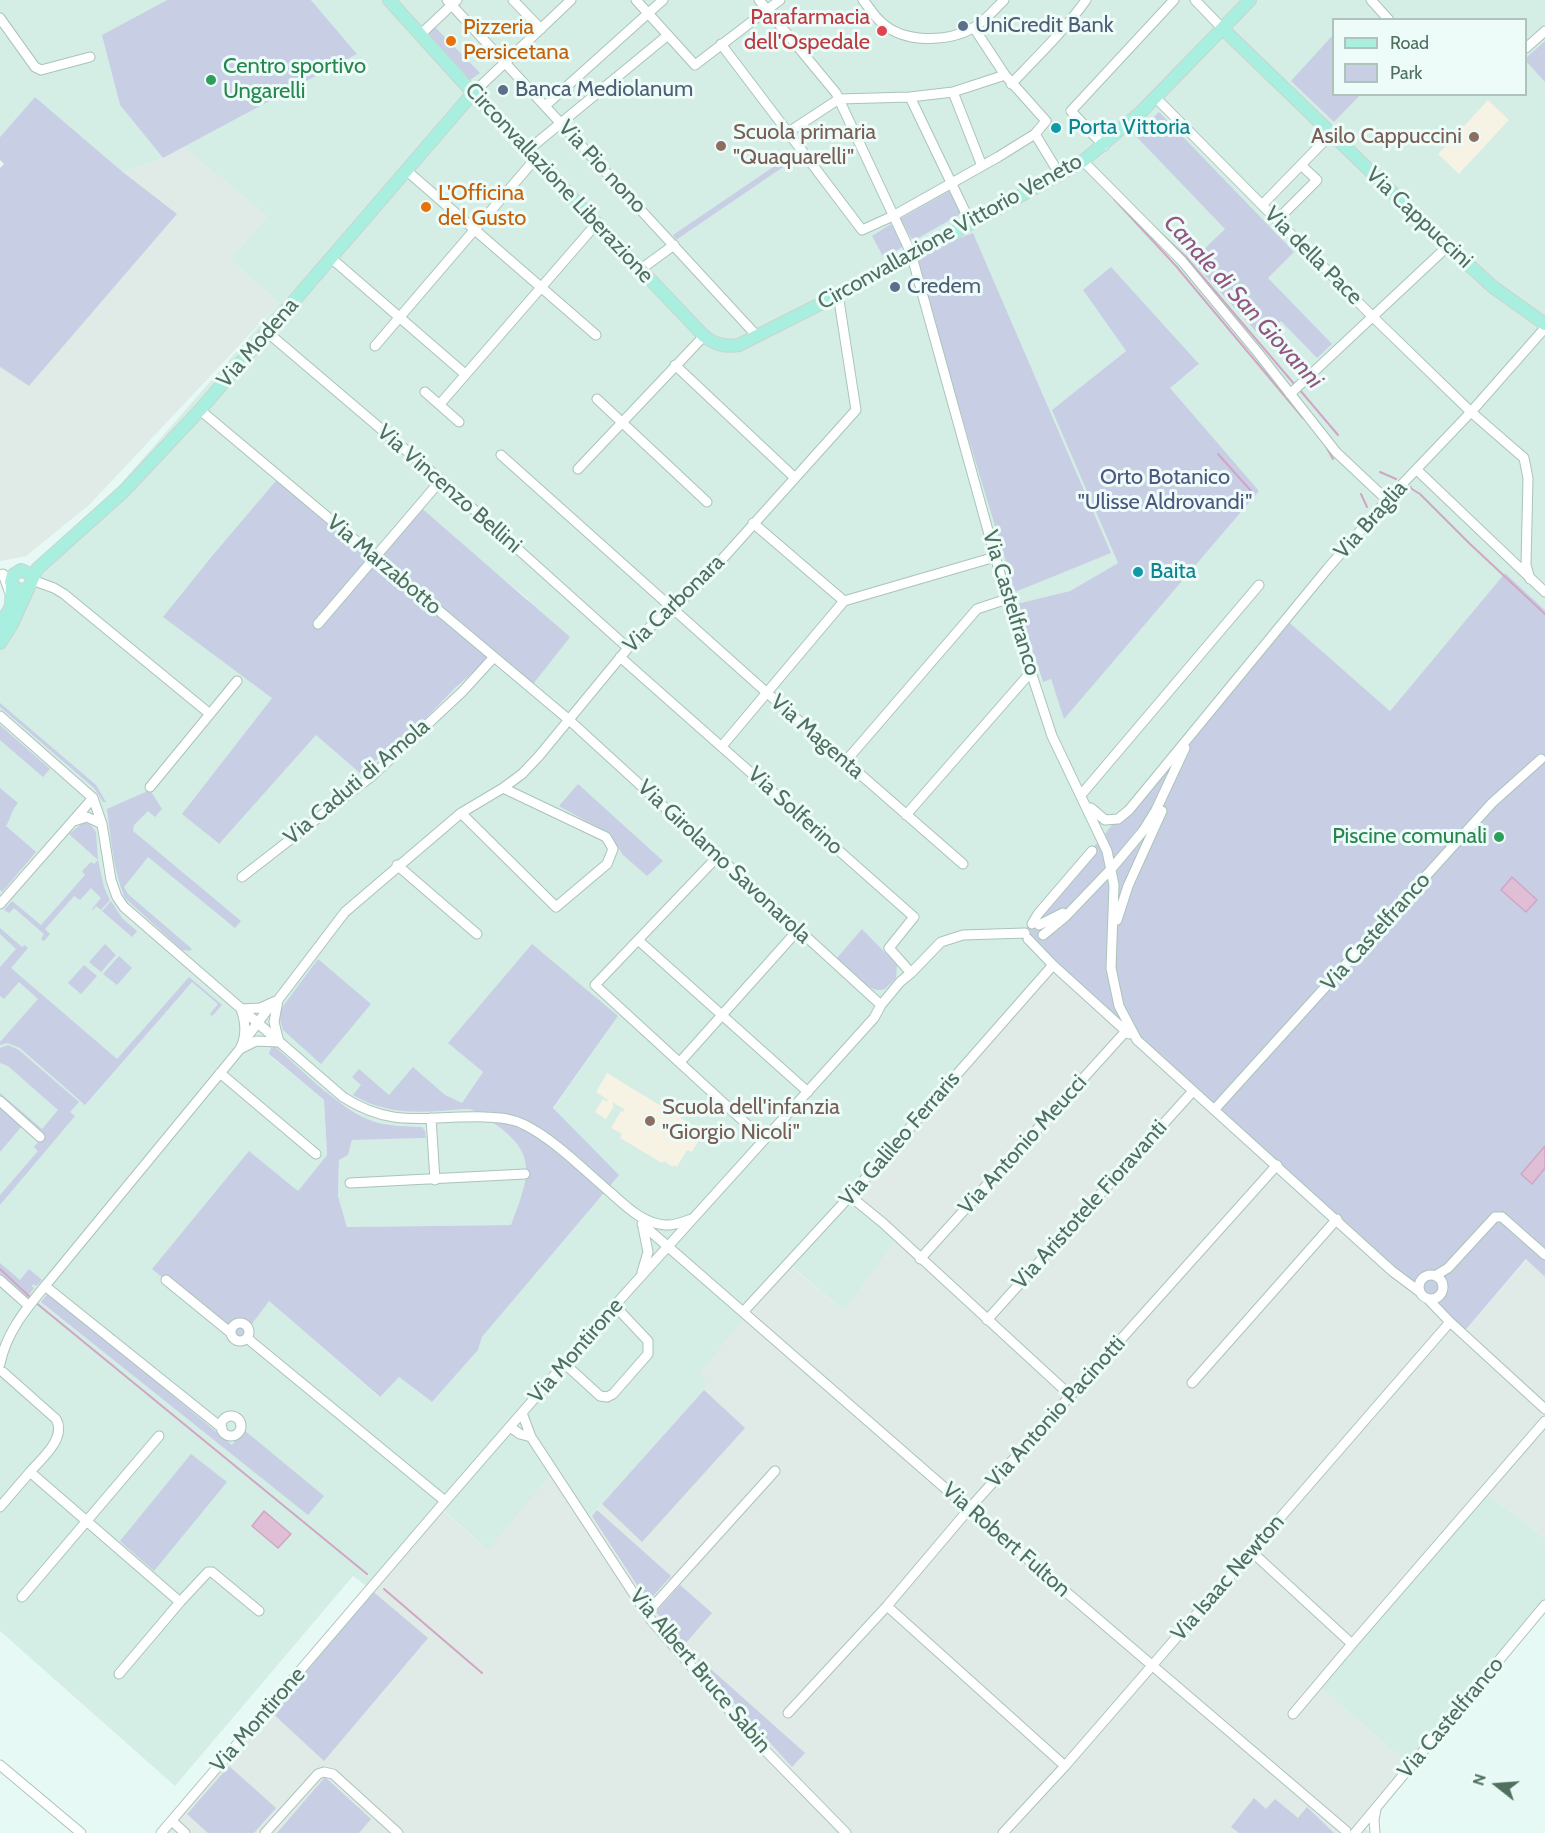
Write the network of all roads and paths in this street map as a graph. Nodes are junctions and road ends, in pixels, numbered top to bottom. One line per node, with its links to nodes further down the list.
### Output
1 (389, 0): 25 (main road, Circonvallazione Liberazione)
2 (513, 0): 22 (street)
3 (571, 0): 22 (street)
4 (636, 0): 18 (street)
5 (663, 0): 18 (street)
6 (759, 0): 17 (street, Via Castelfranco)
7 (780, 0): 17 (street)
8 (863, 0): 21 (street)
9 (1004, 0): 21 (street)
10 (1086, 0): 32 (street)
11 (1174, 0): 43 (street)
12 (1196, 0): 23 (street)
13 (1250, 0): 23 (main road, Circonvallazione Vittorio Veneto)
14 (1361, 0): 15 (street)
15 (1370, 0): 20 (street)
16 (452, 2): 25 (street); 30 (street, Via Pio nono)
17 (766, 10): 27 (street); 37 (street, Via Castelfranco)
18 (647, 12): 26 (street); 38 (street)
19 (0, 18): 29 (street)
20 (1387, 18)
21 (974, 28): 31 (street)
22 (541, 29): 30 (street)
23 (1223, 29): 36 (main road, Circonvallazione Vittorio Veneto); 42 (main road, Via Cappuccini)
24 (1545, 31): 28 (street)
25 (421, 34): 34 (main road, Circonvallazione Liberazione)
26 (668, 35): 27 (street); 39 (street)
27 (721, 44): 40 (street)
28 (1527, 47)
29 (90, 57)
30 (506, 63): 34 (street); 38 (street, Via Pio nono)
31 (1005, 75): 32 (street); 33 (street)
32 (1011, 84): 41 (street)
33 (953, 92): 35 (street); 46 (street)
34 (474, 93): 44 (main road, Circonvallazione Liberazione); 48 (main road, Via Modena)
35 (909, 96): 37 (street); 50 (street)
36 (1156, 98): 43 (main road, Circonvallazione Vittorio Veneto); 51 (street, Via della Pace)
37 (839, 99): 40 (street); 52 (street, Via Castelfranco)
38 (545, 106): 39 (street, Via Pio nono)
39 (561, 122): 44 (street); 57 (street, Via Pio nono)
40 (787, 133): 52 (street)
41 (1035, 134): 46 (street); 49 (street)
42 (1331, 134): 47 (street); 58 (main road, Via Cappuccini)
43 (1104, 146): 45 (main road, Circonvallazione Vittorio Veneto)
44 (532, 154): 54 (main road, Circonvallazione Liberazione); 56 (street)
45 (1083, 162): 49 (main road, Circonvallazione Vittorio Veneto); 75 (street)
46 (982, 165): 50 (street)
47 (1301, 165): 51 (street); 53 (street)
48 (406, 171): 56 (street); 60 (main road, Via Modena)
49 (1060, 175): 55 (main road, Circonvallazione Vittorio Veneto)
50 (950, 183): 52 (street); 55 (street)
51 (1262, 204): 53 (street, Via della Pace)
52 (893, 216): 59 (street, Via Castelfranco)
53 (1277, 220): 65 (street, Via della Pace)
54 (597, 223): 61 (main road, Circonvallazione Liberazione); 62 (street)
55 (971, 224): 59 (main road, Circonvallazione Vittorio Veneto)
56 (476, 230): 62 (street); 64 (street)
57 (674, 245): 61 (street); 70 (street, Via Pio nono)
58 (1448, 246): 65 (street); 66 (main road, Via Cappuccini)
59 (911, 253): 63 (main road, Circonvallazione Vittorio Veneto); 94 (street, Via Castelfranco)
60 (331, 258): 64 (street); 67 (main road, Via Modena)
61 (640, 269): 69 (main road, Circonvallazione Liberazione)
62 (540, 288): 68 (street); 74 (street)
63 (838, 294): 70 (main road, Circonvallazione Vittorio Veneto); 86 (street, Via Carbonara)
64 (399, 316): 72 (street); 74 (street)
65 (1374, 318): 75 (street); 80 (street, Via della Pace)
66 (1545, 326): 80 (street, Via Braglia)
67 (267, 332): 79 (main road, Via Modena); 87 (street, Via Vincenzo Bellini)
68 (596, 335)
69 (704, 336): 71 (main road, Circonvallazione Liberazione); 73 (street)
70 (757, 336): 71 (main road, Circonvallazione Vittorio Veneto)
71 (740, 345)
72 (375, 346)
73 (675, 365): 82 (street); 86 (street)
74 (465, 374): 78 (street)
75 (1295, 390): 88 (street)
76 (425, 392): 78 (street)
77 (597, 399): 82 (street)
78 (440, 404): 81 (street)
79 (200, 410): 92 (street, Via Marzabotto); 96 (main road, Via Modena)
80 (1471, 412): 85 (street, Via Braglia); 91 (street, Via della Pace)
81 (459, 422)
82 (622, 422): 84 (street); 89 (street)
83 (501, 455): 102 (street, Via Magenta)
84 (578, 469)
85 (1416, 470): 88 (street, Via Braglia); 93 (street)
86 (794, 477): 90 (street, Via Carbonara)
87 (441, 480): 92 (street); 106 (street, Via Vincenzo Bellini)
88 (1387, 500): 115 (street, Via Braglia)
89 (707, 502)
90 (753, 523): 101 (street); 102 (street, Via Carbonara)
91 (1526, 543): 93 (street); 97 (street, Via della Pace)
92 (374, 556): 103 (street); 107 (street, Via Marzabotto)
93 (1506, 556): 97 (street)
94 (995, 557): 100 (street, Via Castelfranco); 101 (street)
95 (5, 576): 96 (main road); 96 (main road); 104 (main road)
96 (25, 577): 105 (main road); 112 (street)
97 (1530, 579): 99 (street)
98 (1259, 585): 122 (street)
99 (1545, 592)
100 (1007, 599): 109 (street, Via Castelfranco); 118 (street)
101 (844, 601): 111 (street)
102 (672, 608): 106 (street, Via Carbonara); 111 (street, Via Magenta)
103 (318, 624)
104 (0, 626)
105 (0, 643)
106 (628, 648): 108 (street, Via Carbonara)
107 (494, 657): 114 (street, Via Marzabotto); 132 (street, Via Caduti di Amola)
108 (620, 657): 114 (street, Via Carbonara); 116 (street, Via Solferino)
109 (1031, 672): 122 (street, Via Castelfranco); 124 (street)
110 (237, 681): 112 (street)
111 (766, 692): 116 (street); 118 (street, Via Magenta)
112 (210, 714): 119 (street)
113 (0, 716): 121 (street)
114 (568, 719): 120 (street, Via Carbonara); 128 (street, Via Girolamo Savonarola)
115 (1204, 719): 122 (street, Via Braglia); 131 (street, Via Braglia); 141 (street, Via Castelfranco)
116 (722, 746): 143 (street, Via Solferino)
117 (1541, 759): 158 (street, Via Castelfranco)
118 (845, 762): 124 (street, Via Magenta)
119 (150, 787)
120 (503, 788): 123 (street, Via Carbonara); 123 (street)
121 (91, 795): 125 (street); 126 (street, Via Robert Fulton)
122 (1082, 797): 131 (street, Via Castelfranco)
123 (461, 813): 130 (street, Via Carbonara)
124 (906, 815): 129 (street, Via Magenta)
125 (69, 823): 126 (street); 134 (street)
126 (102, 824): 146 (street, Via Robert Fulton)
127 (1092, 851): 135 (street)
128 (719, 855): 136 (street, Via Girolamo Savonarola); 140 (street)
129 (963, 864)
130 (397, 865): 137 (street); 144 (street, Via Carbonara)
131 (1112, 868): 133 (street); 141 (street, Via Castelfranco)
132 (242, 877)
133 (1080, 901): 135 (street); 138 (street)
134 (0, 904)
135 (1036, 925): 138 (street); 139 (street)
136 (798, 930): 145 (street, Via Girolamo Savonarola); 147 (street)
137 (477, 934)
138 (1043, 935): 139 (street)
139 (1027, 936): 142 (street, Via Castelfranco); 143 (street, Via Montirone)
140 (638, 939): 147 (street); 153 (street)
141 (1110, 947): 150 (street, Via Castelfranco)
142 (1053, 965): 149 (street, Via Castelfranco); 167 (street, Via Galileo Ferraris)
143 (911, 973): 145 (street, Via Montirone)
144 (274, 1004): 146 (street); 148 (street, Via Carbonara); 151 (street)
145 (881, 1005): 156 (street, Via Montirone)
146 (241, 1009): 148 (street, Via Robert Fulton); 152 (street)
147 (724, 1015): 153 (street); 156 (street)
148 (260, 1025): 151 (street, Via Robert Fulton); 152 (street, Via Carbonara)
149 (1126, 1031): 150 (street, Via Castelfranco); 173 (street, Via Antonio Meucci)
150 (1137, 1040): 155 (street, Via Castelfranco)
151 (279, 1042): 152 (street); 159 (street, Via Robert Fulton)
152 (245, 1044): 154 (street, Via Carbonara)
153 (680, 1062): 161 (street)
154 (220, 1073): 162 (street); 180 (street, Via Carbonara)
155 (1193, 1091): 158 (street, Via Castelfranco); 186 (street, Via Aristotele Fioravanti)
156 (808, 1092): 161 (street, Via Montirone)
157 (0, 1101): 160 (street)
158 (1214, 1110): 163 (street, Via Castelfranco)
159 (431, 1119): 165 (street); 170 (street, Via Robert Fulton)
160 (40, 1137)
161 (764, 1140): 168 (street, Via Montirone)
162 (316, 1154)
163 (1277, 1165): 169 (street, Via Castelfranco); 193 (street, Via Antonio Pacinotti)
164 (525, 1174): 165 (street)
165 (435, 1180): 166 (street)
166 (350, 1183)
167 (850, 1196): 173 (street); 185 (street, Via Galileo Ferraris)
168 (693, 1219): 170 (street); 171 (street, Via Montirone)
169 (1337, 1219): 174 (street, Via Castelfranco); 192 (street)
170 (643, 1221): 171 (street, Via Robert Fulton); 175 (street)
171 (668, 1245): 175 (street, Via Montirone); 185 (street, Via Robert Fulton)
172 (1545, 1255): 177 (street)
173 (920, 1259): 186 (street)
174 (1392, 1271): 176 (street, Via Castelfranco); 181 (street, Via Castelfranco)
175 (641, 1276): 184 (street, Via Montirone)
176 (1422, 1279): 177 (street); 181 (street)
177 (1439, 1279): 182 (street)
178 (0, 1280): 183 (street)
179 (166, 1280): 188 (street)
180 (45, 1286): 183 (street, Via Carbonara); 198 (street)
181 (1424, 1295): 182 (street); 187 (street, Via Castelfranco)
182 (1438, 1297): 187 (street, Via Castelfranco)
183 (29, 1306): 191 (street, Via Carbonara)
184 (615, 1306): 190 (street, Via Montirone); 190 (street)
185 (744, 1311): 205 (street, Via Robert Fulton)
186 (987, 1320): 193 (street)
187 (1450, 1322): 194 (street, Via Castelfranco); 207 (street, Via Isaac Newton)
188 (231, 1333): 189 (street); 189 (street)
189 (247, 1338): 203 (street)
190 (565, 1364): 195 (street, Via Montirone)
191 (1, 1368): 202 (street)
192 (1192, 1383)
193 (1071, 1396): 205 (street, Via Antonio Pacinotti)
194 (1545, 1409)
195 (522, 1413): 197 (street, Via Montirone); 200 (street, Via Albert Bruce Sabin)
196 (1545, 1421): 214 (street)
197 (510, 1427): 200 (street); 203 (street, Via Montirone)
198 (222, 1428)
199 (159, 1436): 206 (street)
200 (531, 1437): 213 (street, Via Albert Bruce Sabin)
201 (775, 1471): 213 (street)
202 (30, 1472): 204 (street); 206 (street)
203 (446, 1501): 222 (street, Via Montirone)
204 (0, 1507)
205 (969, 1509): 211 (street, Via Antonio Pacinotti); 215 (street, Via Robert Fulton)
206 (86, 1520): 208 (street); 209 (street)
207 (1252, 1552): 214 (street); 215 (street, Via Isaac Newton)
208 (22, 1597)
209 (180, 1602): 212 (street); 216 (street)
210 (1545, 1605): 221 (street, Via Castelfranco)
211 (887, 1606): 217 (street, Via Antonio Pacinotti); 220 (street)
212 (259, 1611)
213 (647, 1613): 230 (street, Via Albert Bruce Sabin)
214 (1352, 1644): 218 (street)
215 (1152, 1665): 220 (street, Via Isaac Newton); 224 (street, Via Robert Fulton)
216 (119, 1674)
217 (788, 1713)
218 (1293, 1714)
219 (0, 1765): 225 (street)
220 (1065, 1766): 231 (street, Via Isaac Newton)
221 (1377, 1807): 223 (street, Via Castelfranco); 233 (street)
222 (172, 1821): 226 (street, Via Montirone); 227 (street)
223 (1364, 1822): 224 (street, Via Castelfranco); 232 (street)
224 (1351, 1832)
225 (81, 1833)
226 (161, 1833)
227 (185, 1833)
228 (265, 1833): 229 (street)
229 (398, 1833)
230 (846, 1833)
231 (1003, 1833)
232 (1370, 1833)
233 (1375, 1833)

